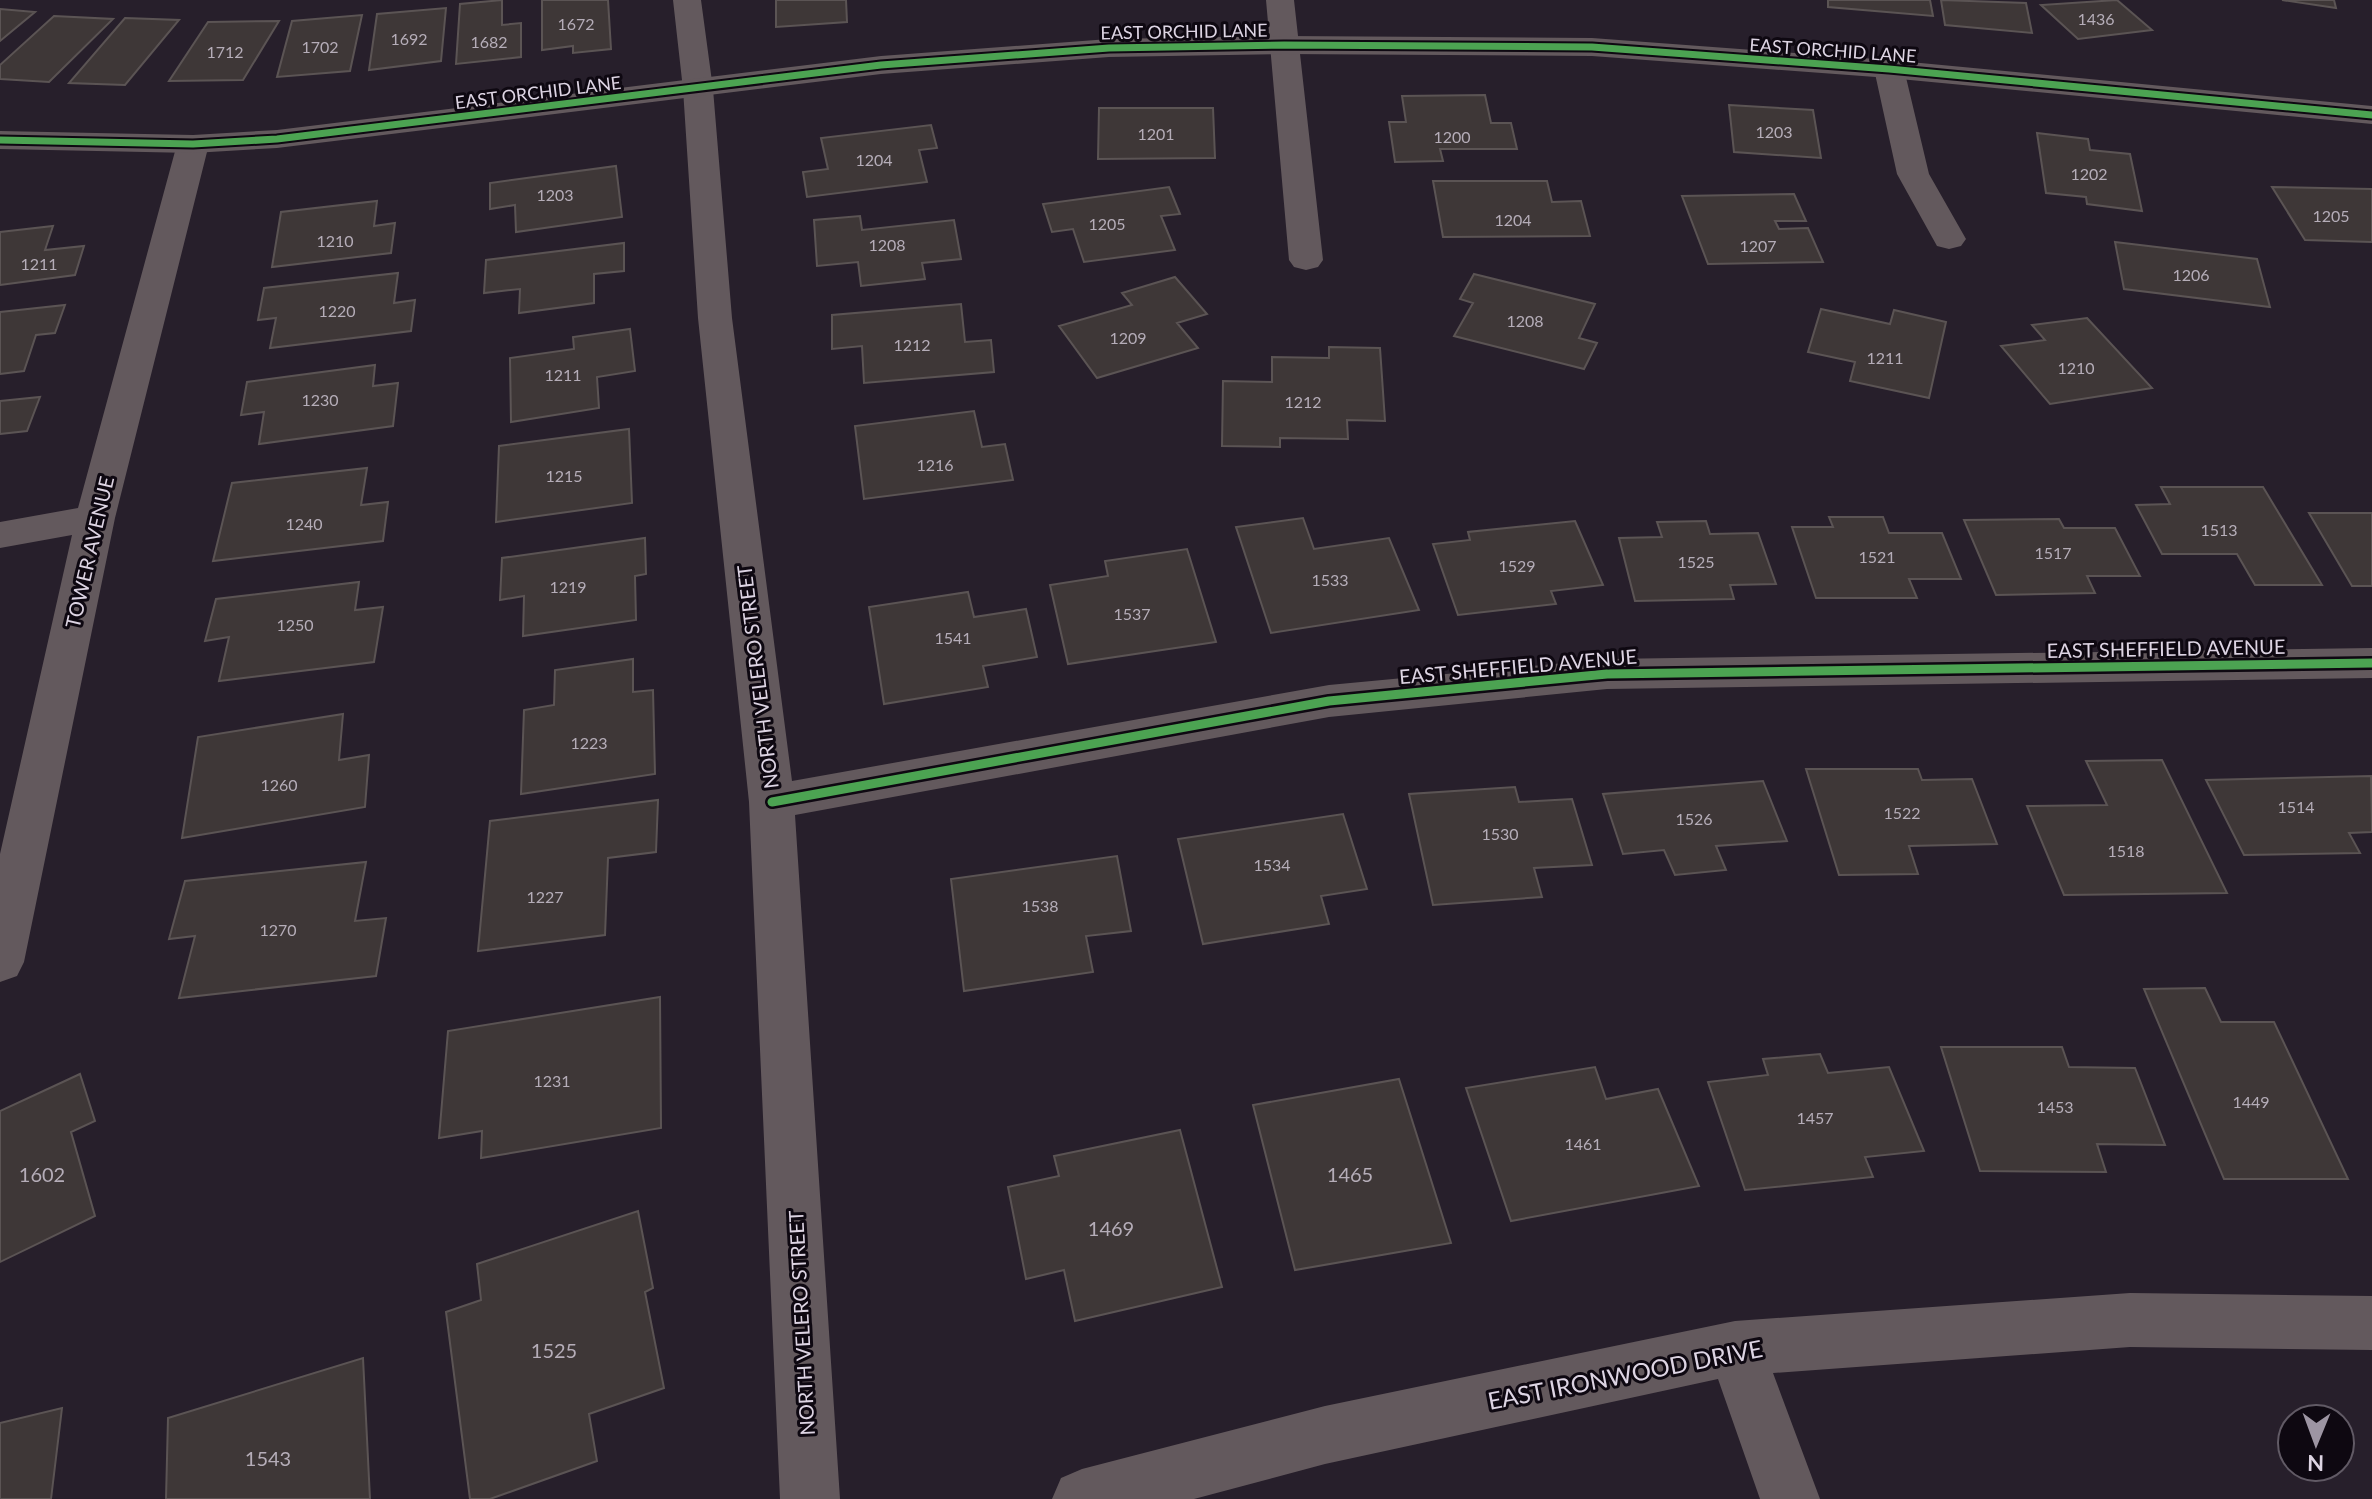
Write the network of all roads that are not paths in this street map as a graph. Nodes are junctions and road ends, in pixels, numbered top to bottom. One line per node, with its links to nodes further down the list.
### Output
1 (687, 0): 5 (street, NORTH VELERO STREET)
2 (1280, 0): 3 (street)
3 (1284, 45): 4 (street, EAST ORCHID LANE); 5 (street, EAST ORCHID LANE); 10 (street)
4 (1889, 69): 6 (street, EAST ORCHID LANE); 9 (street)
5 (698, 89): 8 (street, EAST ORCHID LANE); 14 (street, NORTH VELERO STREET)
6 (2372, 115)
7 (0, 140): 8 (street, EAST ORCHID LANE)
8 (193, 144): 11 (street, TOWER AVENUE)
9 (1949, 239)
10 (1306, 260)
11 (95, 518): 12 (street); 15 (street, TOWER AVENUE)
12 (0, 535)
13 (2372, 663): 14 (street, EAST SHEFFIELD AVENUE)
14 (772, 802): 18 (street, NORTH VELERO STREET)
15 (0, 962)
16 (2372, 1323): 17 (street, EAST IRONWOOD DRIVE)
17 (1735, 1348): 19 (street, EAST IRONWOOD DRIVE); 20 (street)
18 (810, 1499)
19 (1082, 1499)
20 (1790, 1499)

